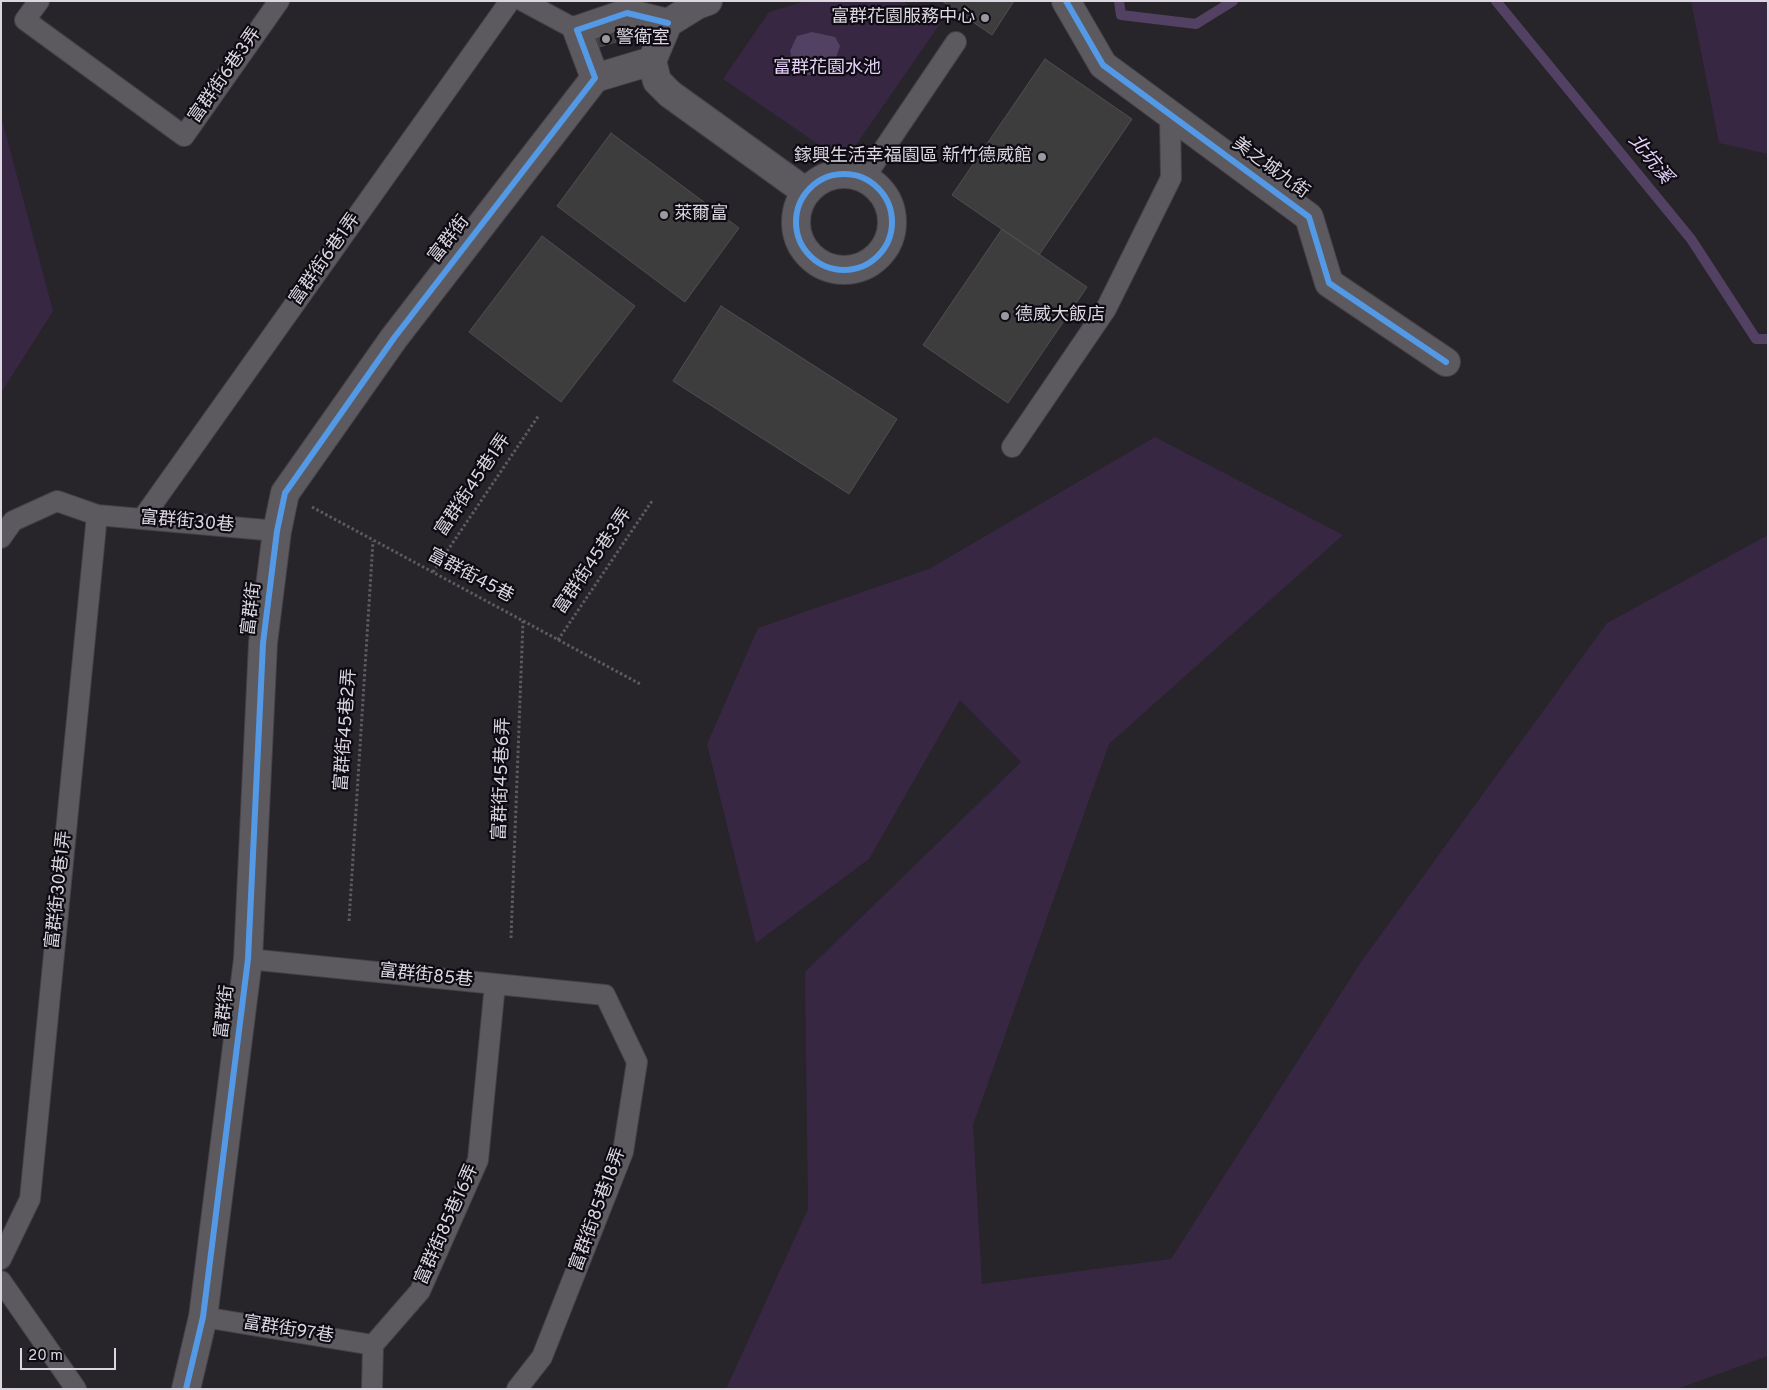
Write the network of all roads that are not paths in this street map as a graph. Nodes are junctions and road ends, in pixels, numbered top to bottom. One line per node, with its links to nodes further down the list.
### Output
1 (39, 1): 2 (lane, 富群街6巷3弄)
2 (279, 1)
3 (510, 1): 18 (lane, 富群街6巷1弄)
4 (522, 1): 8 (lane)
5 (708, 1): 7 (street)
6 (1066, 1): 12 (street, 美之城九街)
7 (668, 23): 8 (street); 10 (street)
8 (577, 30): 11 (street)
9 (956, 42): 13 (lane)
10 (652, 61): 11 (street); 14 (street)
11 (595, 78): 19 (street, 富群街)
12 (1170, 115): 15 (street, 美之城九街); 16 (lane)
13 (865, 177): 14 (street); 14 (street)
14 (806, 192)
15 (1446, 362)
16 (1012, 447)
17 (97, 515): 18 (lane, 富群街30巷); 20 (lane, 富群街30巷); 24 (lane, 富群街30巷1弄)
18 (142, 519): 19 (lane, 富群街30巷)
19 (277, 531): 21 (street, 富群街)
20 (1, 538)
21 (248, 958): 22 (lane, 富群街85巷); 26 (street, 富群街)
22 (495, 984): 23 (lane, 富群街85巷); 27 (lane, 富群街85巷16弄)
23 (605, 995): 31 (lane, 富群街85巷18弄)
24 (1, 1259)
25 (1, 1281): 28 (lane)
26 (203, 1317): 27 (lane, 富群街97巷); 29 (street, 富群街)
27 (373, 1345): 30 (lane)
28 (76, 1389)
29 (186, 1389)
30 (372, 1389)
31 (517, 1389)

